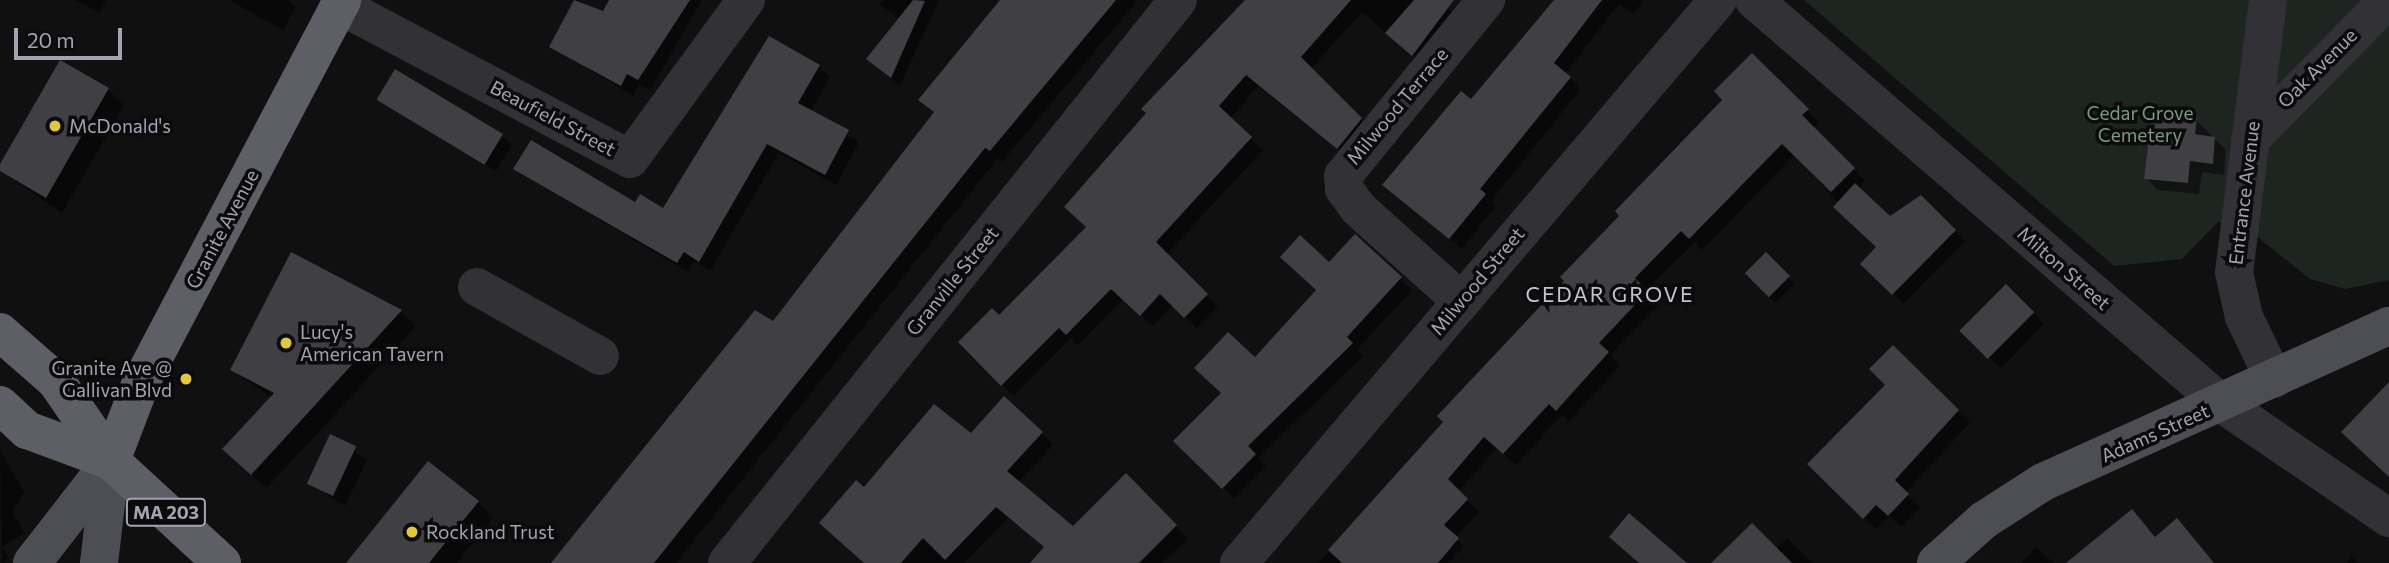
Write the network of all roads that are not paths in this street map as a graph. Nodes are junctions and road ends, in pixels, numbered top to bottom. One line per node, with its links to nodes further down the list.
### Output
1 (747, 0): 8 (street, Beaufield Street)
2 (1178, 0): 23 (street, Granville Street)
3 (1486, 0): 11 (street, Milwood Terrace)
4 (1718, 0): 11 (street, Milwood Street)
5 (1754, 0): 16 (street, Milton Street)
6 (2268, 0): 9 (street, Entrance Avenue)
7 (2388, 0): 9 (street, Oak Avenue)
8 (340, 3): 18 (highway, Granite Avenue)
9 (2250, 140): 15 (street, Entrance Avenue)
10 (477, 287): 14 (street)
11 (1461, 300): 24 (street, Milwood Street)
12 (2389, 326): 15 (main road, Adams Street)
13 (0, 332): 18 (highway, MA 203)
14 (600, 356)
15 (2274, 379): 16 (main road, Adams Street)
16 (2221, 403): 19 (street, Milton Street); 25 (main road, Adams Street)
17 (0, 405): 18 (highway, MA 203)
18 (111, 461): 20 (main road); 21 (main road); 22 (highway, MA 203)
19 (2389, 518)
20 (32, 563)
21 (99, 563)
22 (222, 563)
23 (727, 563)
24 (1239, 563)
25 (1936, 563)

